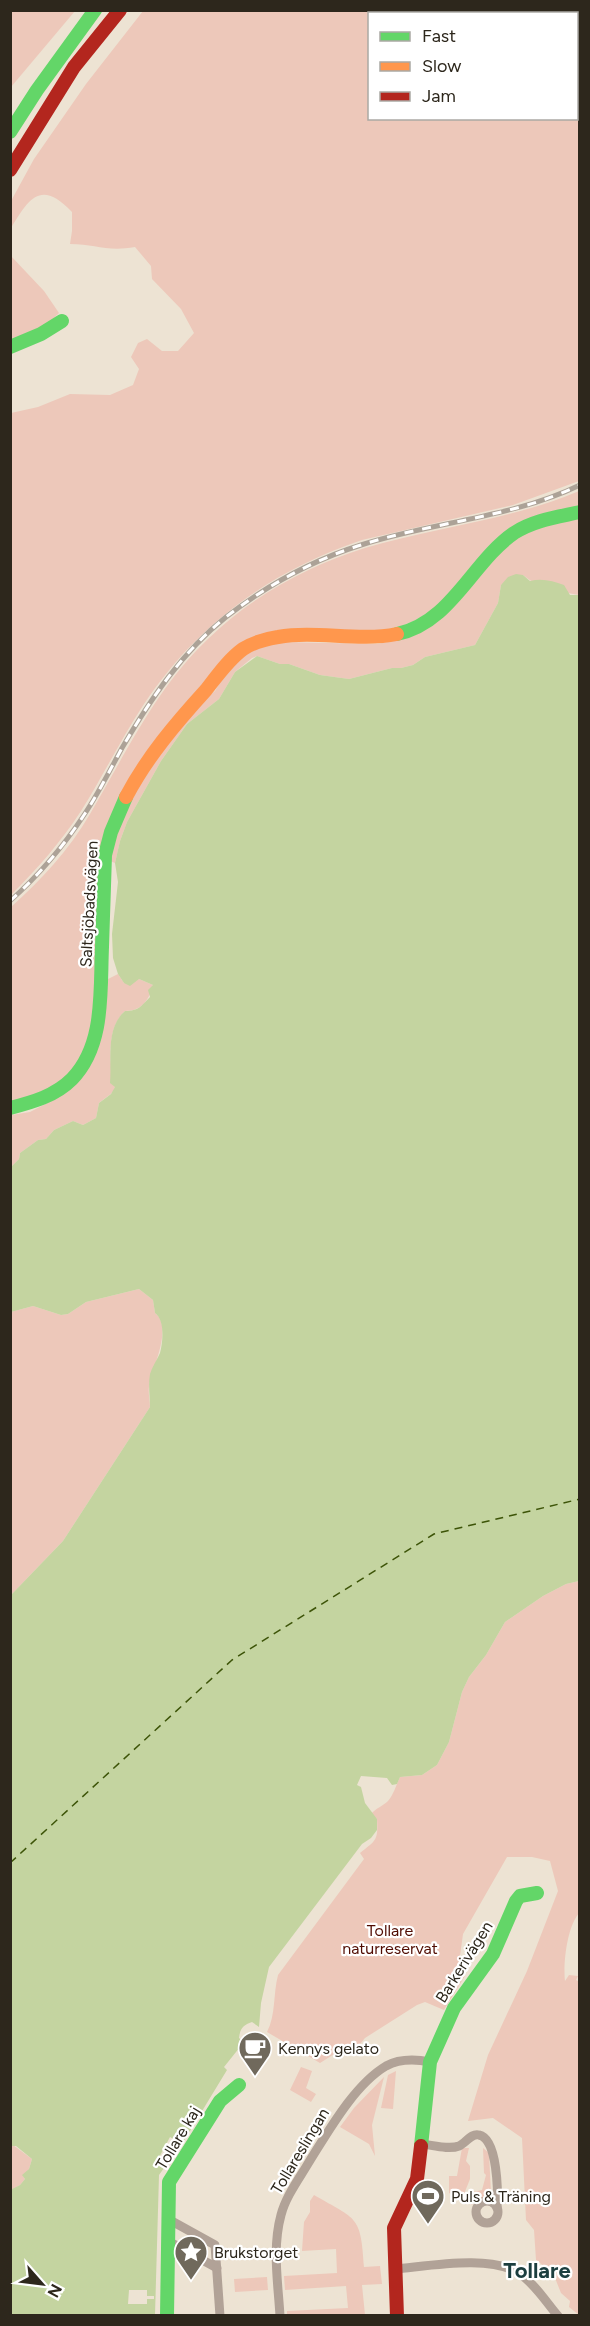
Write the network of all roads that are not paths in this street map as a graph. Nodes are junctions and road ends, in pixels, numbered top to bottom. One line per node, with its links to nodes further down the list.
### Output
1 (95, 10): 3 (main road)
2 (120, 10): 4 (main road)
3 (10, 132)
4 (10, 170)
5 (62, 321): 6 (main road)
6 (10, 347)
7 (579, 512): 8 (main road, Saltsjöbadsvägen)
8 (10, 1108)
9 (537, 1893): 10 (main road, Barkerivägen)
10 (430, 2062): 12 (main road, Barkerivägen); 20 (street, Tollareslingan)
11 (239, 2085): 14 (main road, Tollare kaj)
12 (422, 2144): 13 (street); 17 (main road, Barkerivägen)
13 (497, 2208)
14 (168, 2218): 15 (main road); 16 (street)
15 (168, 2241): 16 (street); 18 (main road)
16 (217, 2268): 19 (street)
17 (395, 2269): 21 (main road, Barkerivägen); 22 (street)
18 (167, 2316)
19 (220, 2316)
20 (280, 2316)
21 (397, 2316)
22 (558, 2316)

